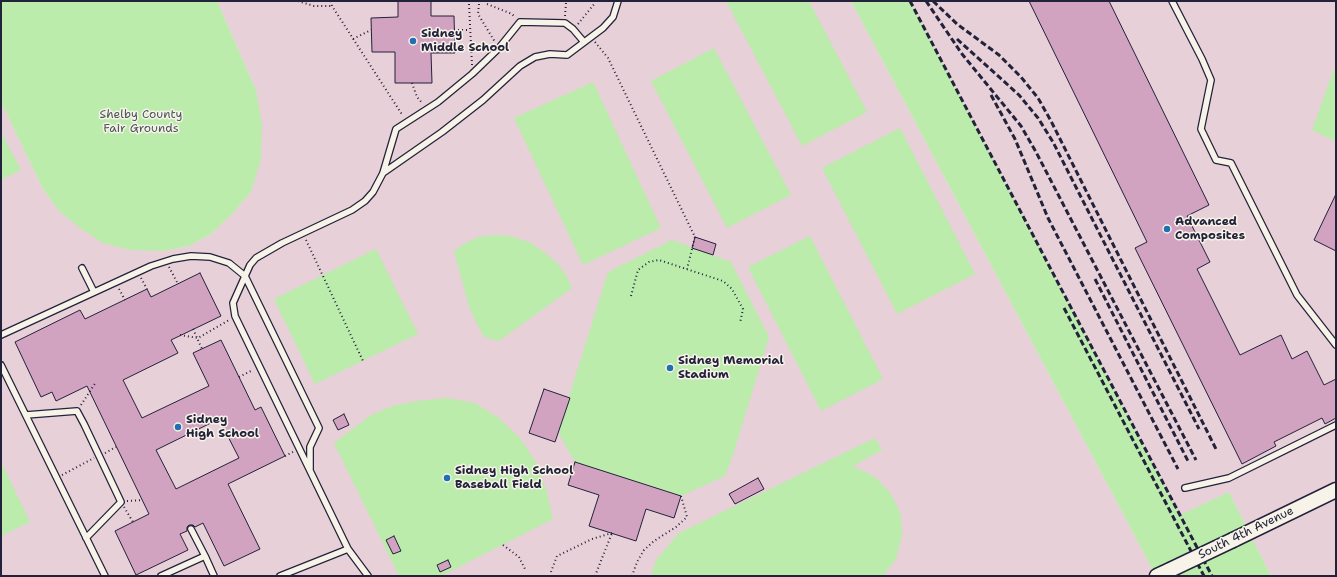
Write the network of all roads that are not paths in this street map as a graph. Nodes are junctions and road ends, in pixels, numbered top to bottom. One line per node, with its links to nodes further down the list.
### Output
1 (618, 1): 3 (lane)
2 (1172, 1): 9 (lane)
3 (584, 42): 4 (lane); 4 (lane)
4 (383, 173): 6 (lane)
5 (82, 268): 7 (lane)
6 (245, 276): 7 (lane); 13 (lane); 13 (lane)
7 (94, 292): 8 (lane)
8 (1, 335)
9 (1336, 345)
10 (1, 365): 11 (lane)
11 (26, 416): 17 (lane); 17 (lane)
12 (1336, 425): 14 (lane)
13 (310, 471): 18 (lane)
14 (1185, 488)
15 (1336, 490): 25 (street, South 4th Avenue, bridge)
16 (191, 529): 19 (lane)
17 (86, 538): 20 (lane)
18 (348, 549): 23 (lane); 24 (lane)
19 (205, 556): 21 (lane); 22 (lane)
20 (105, 576)
21 (161, 576)
22 (214, 576)
23 (280, 576)
24 (368, 576)
25 (1157, 576)

